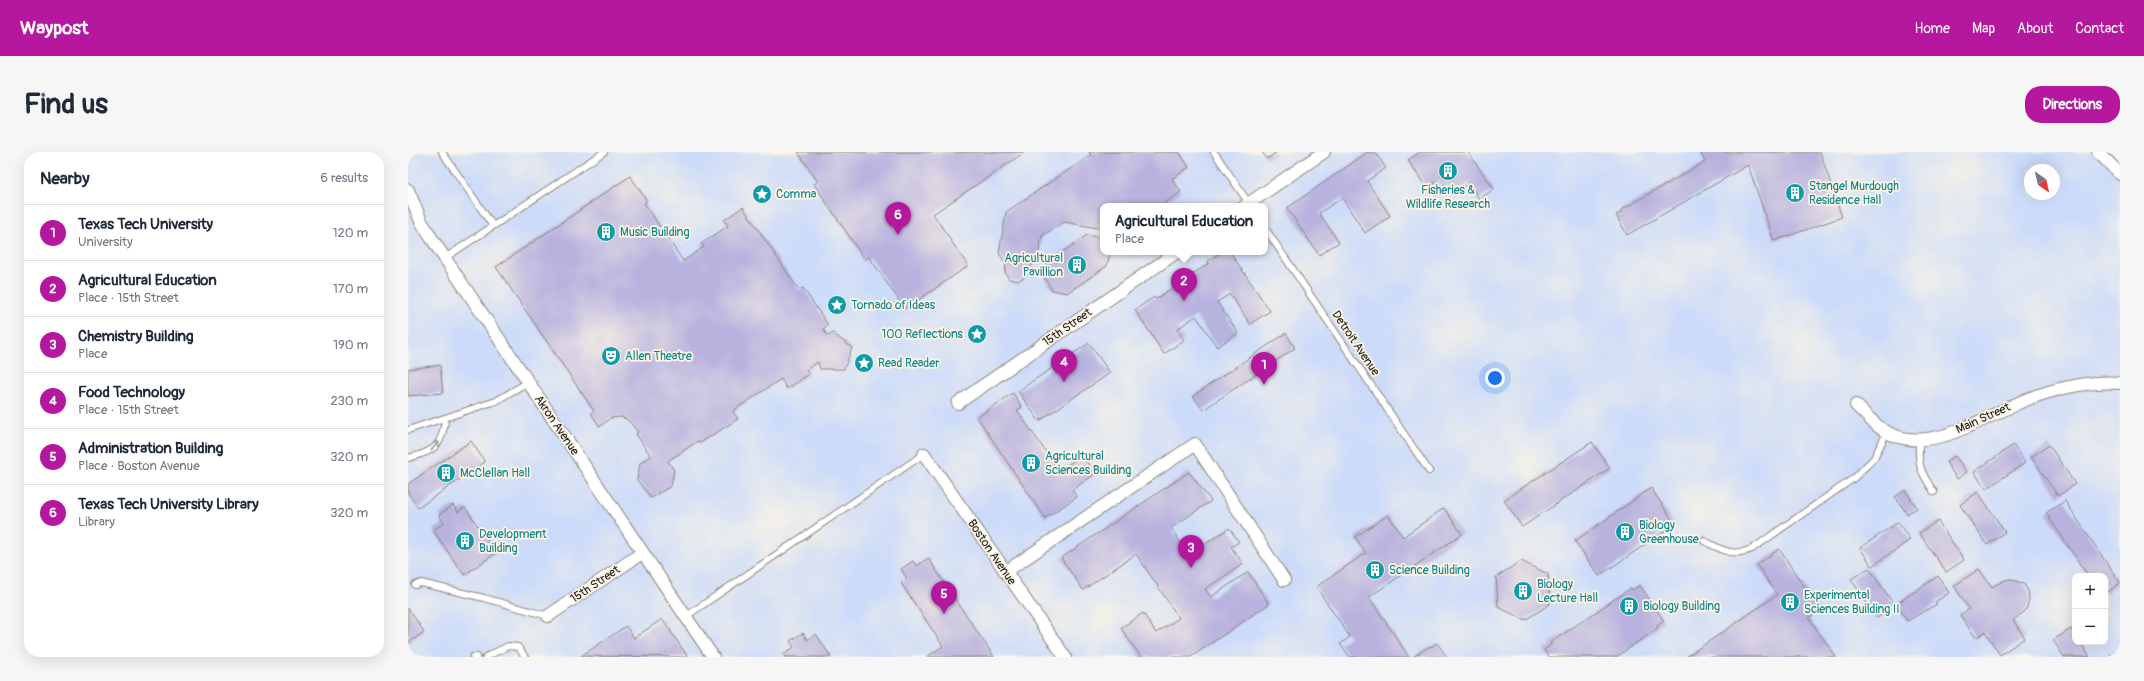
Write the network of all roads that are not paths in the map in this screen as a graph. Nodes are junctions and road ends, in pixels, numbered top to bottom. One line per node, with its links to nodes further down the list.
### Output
1 (442, 152): 10 (lane)
2 (604, 152): 10 (lane)
3 (1214, 152): 8 (lane)
4 (1324, 152): 9 (street)
5 (2098, 152): 6 (street)
6 (2120, 174)
7 (408, 190): 13 (street, Akron Avenue)
8 (1247, 203)
9 (1251, 203)
10 (493, 226): 13 (lane)
11 (1268, 232): 24 (lane, Detroit Avenue)
12 (1174, 255): 16 (street, 15th Street)
13 (445, 258): 14 (street, Akron Avenue)
14 (528, 382): 18 (lane); 27 (street, Akron Avenue)
15 (2120, 383): 21 (street, Main Street)
16 (958, 403)
17 (1856, 405): 20 (street, Main Street)
18 (445, 418): 19 (lane); 23 (lane, one-way to 18)
19 (408, 430)
20 (1887, 432): 21 (street, Main Street); 26 (lane)
21 (1920, 439): 25 (lane)
22 (924, 454): 28 (street, Boston Avenue); 32 (lane)
23 (408, 458)
24 (1429, 471)
25 (1934, 492)
26 (1704, 542)
27 (642, 553): 31 (street, 15th Street); 32 (street, Akron Avenue)
28 (1005, 572): 29 (street); 33 (street, Boston Avenue)
29 (1284, 580)
30 (415, 585): 31 (lane)
31 (548, 616)
32 (685, 617): 38 (street, Akron Avenue)
33 (1061, 655)
34 (473, 657): 35 (lane)
35 (476, 657)
36 (486, 657): 37 (lane)
37 (525, 657)
38 (713, 657)

